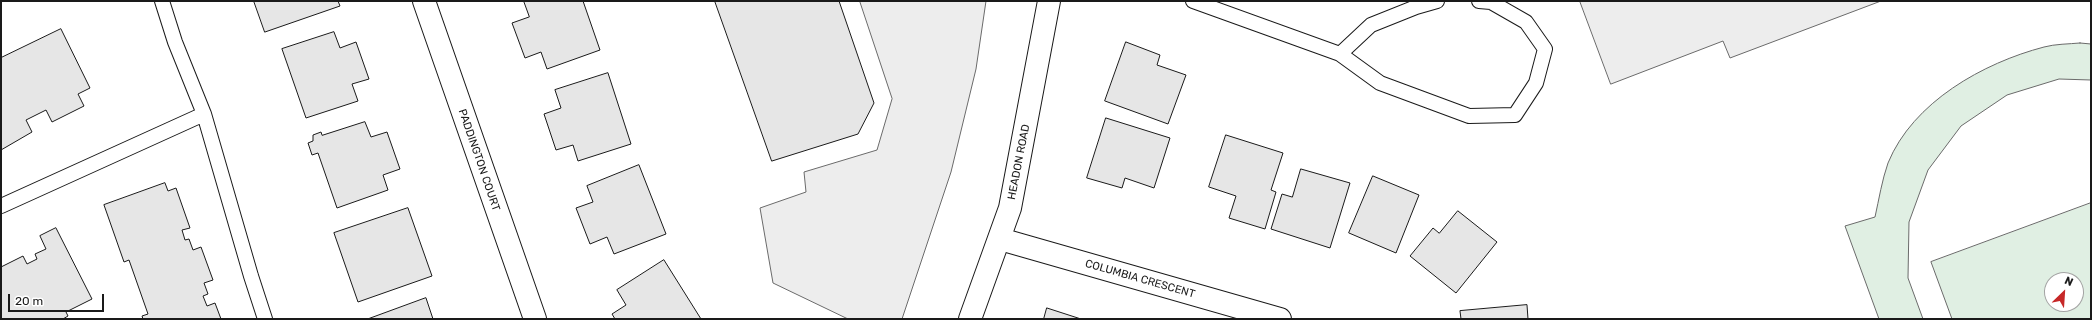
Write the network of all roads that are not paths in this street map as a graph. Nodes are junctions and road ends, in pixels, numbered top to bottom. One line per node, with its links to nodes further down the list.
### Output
1 (162, 1): 8 (lane)
2 (424, 1): 12 (street, PADDINGTON COURT)
3 (1049, 1): 10 (street, HEADON ROAD)
4 (1193, 1): 7 (lane)
5 (1437, 1): 7 (lane)
6 (1480, 1): 7 (lane)
7 (1340, 54)
8 (204, 114): 9 (lane); 11 (lane)
9 (1, 206)
10 (1000, 239): 13 (street, HEADON ROAD); 14 (street, COLUMBIA CRESCENT)
11 (265, 319)
12 (535, 319)
13 (970, 319)
14 (1280, 319)

